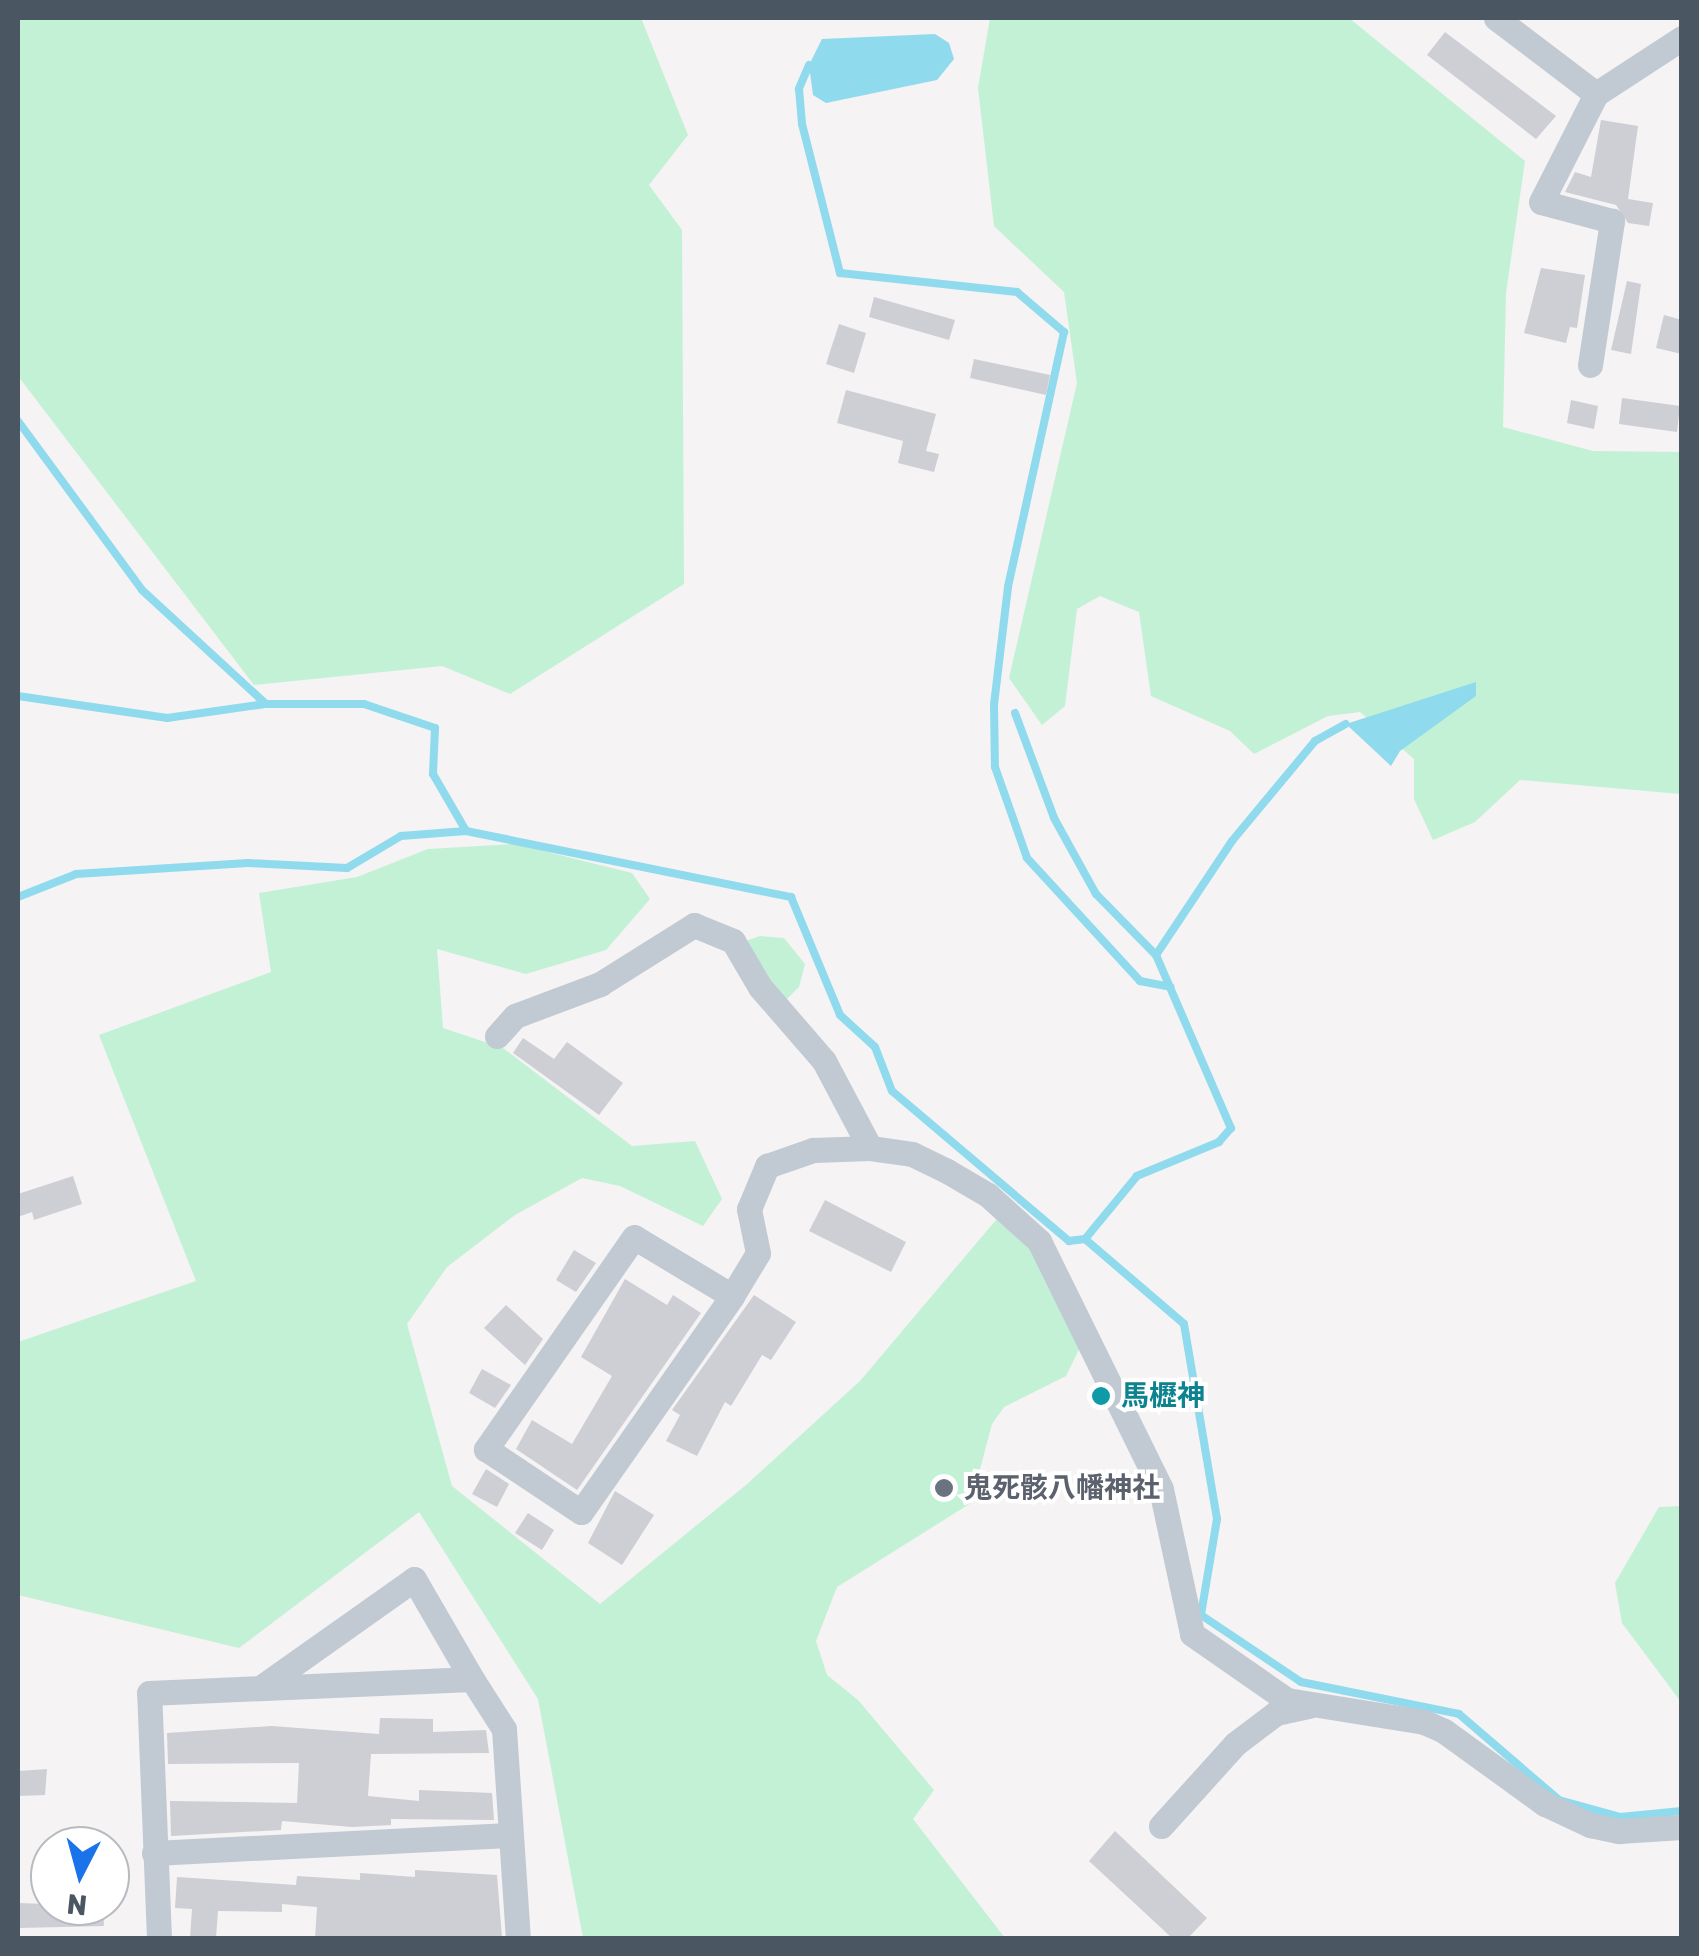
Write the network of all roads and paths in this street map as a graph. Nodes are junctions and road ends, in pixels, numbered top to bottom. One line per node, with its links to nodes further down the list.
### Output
1 (1496, 18): 3 (street)
2 (1682, 38): 3 (street)
3 (1596, 94): 4 (street)
4 (1590, 364)
5 (497, 1036): 6 (street)
6 (870, 1148): 7 (street); 10 (street)
7 (732, 1296): 7 (street)
8 (472, 1679): 9 (street); 9 (street); 13 (street)
9 (261, 1687): 14 (street)
10 (1308, 1706): 11 (street); 12 (street)
11 (1160, 1826)
12 (1682, 1826)
13 (510, 1836): 14 (street); 16 (street)
14 (154, 1853): 15 (street)
15 (160, 1938)
16 (518, 1938)

